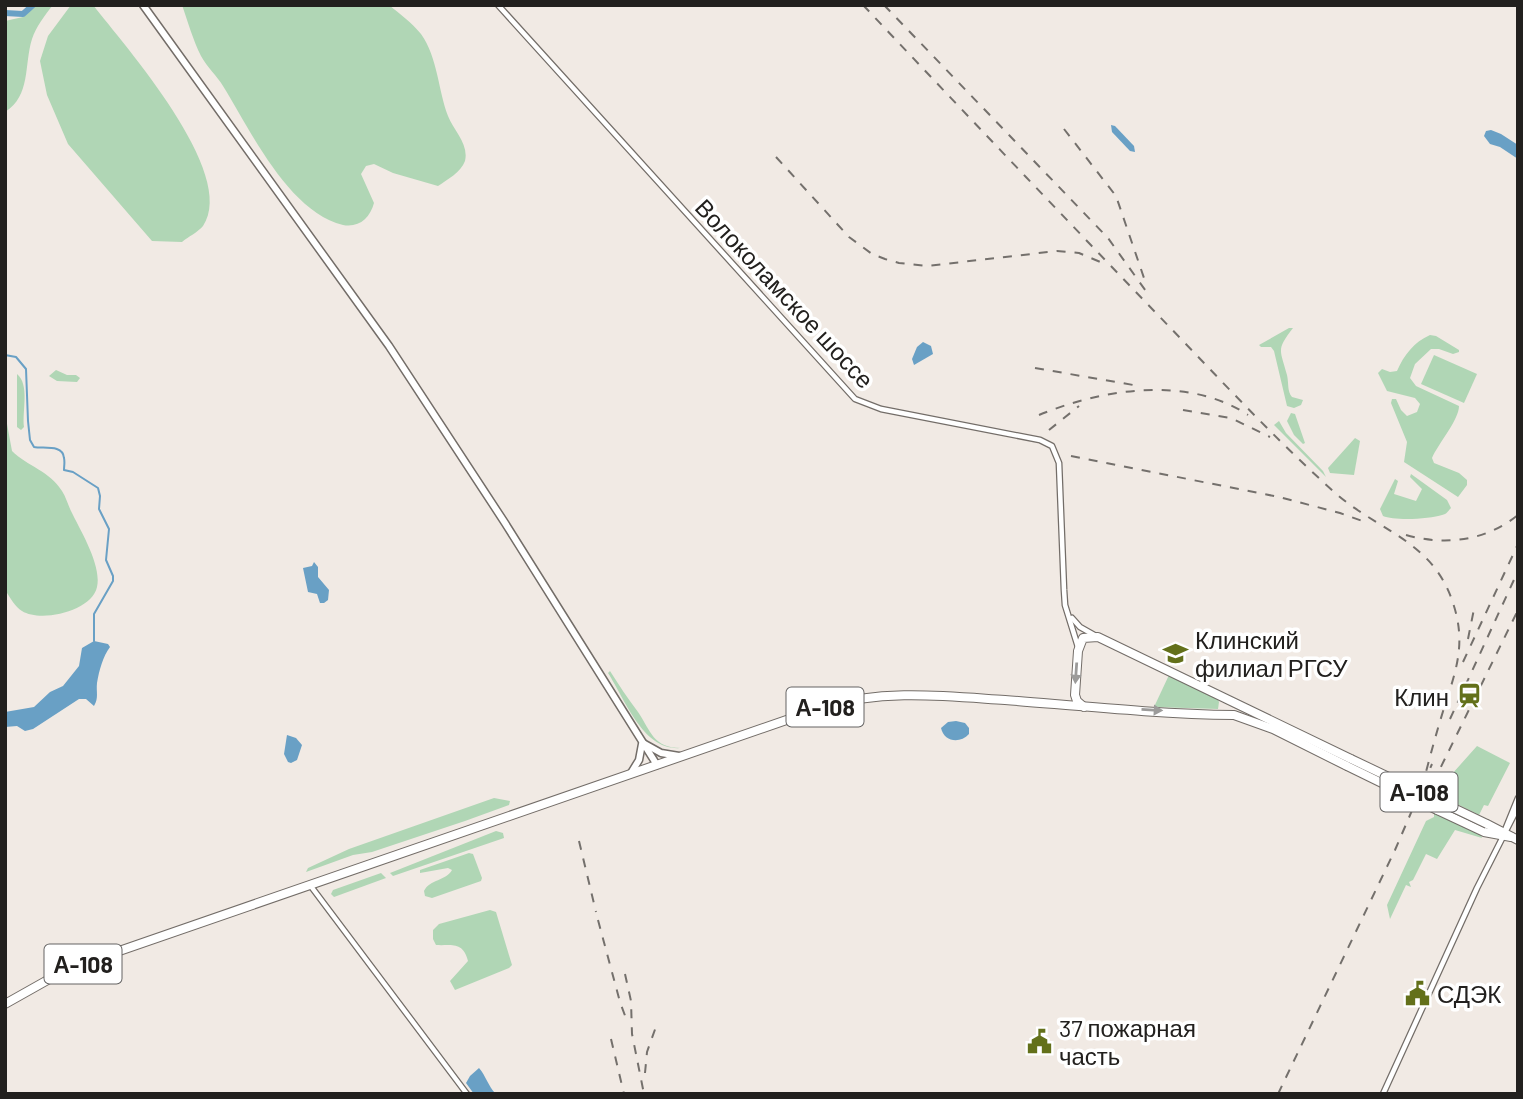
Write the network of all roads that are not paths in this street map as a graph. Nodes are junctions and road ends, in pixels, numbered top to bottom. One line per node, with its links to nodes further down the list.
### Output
1 (143, 5): 11 (main road)
2 (498, 5): 3 (street, Волоколамское шоссе)
3 (1065, 605): 4 (street); 5 (street, Волоколамское шоссе)
4 (1098, 637): 5 (highway); 7 (highway, А-108)
5 (1078, 651): 6 (highway, one-way to 6)
6 (1075, 695): 8 (highway); 9 (highway)
7 (1220, 696): 10 (highway); 13 (highway, А-108)
8 (1065, 705): 9 (highway, А-108); 12 (highway, А-108)
9 (1084, 707): 10 (highway, А-108, one-way to 10)
10 (1214, 715): 13 (highway, А-108)
11 (642, 742): 12 (main road); 14 (main road); 15 (main road)
12 (683, 756): 14 (highway, А-108)
13 (1349, 763): 18 (highway, А-108, bridge)
14 (657, 765): 15 (highway, А-108)
15 (629, 775): 20 (highway, А-108)
16 (1518, 798): 18 (street)
17 (1518, 807): 18 (street)
18 (1500, 832): 19 (street); 19 (street)
19 (1497, 847): 23 (street)
20 (310, 885): 21 (highway, А-108); 22 (street)
21 (5, 1004)
22 (467, 1094)
23 (1383, 1094)

